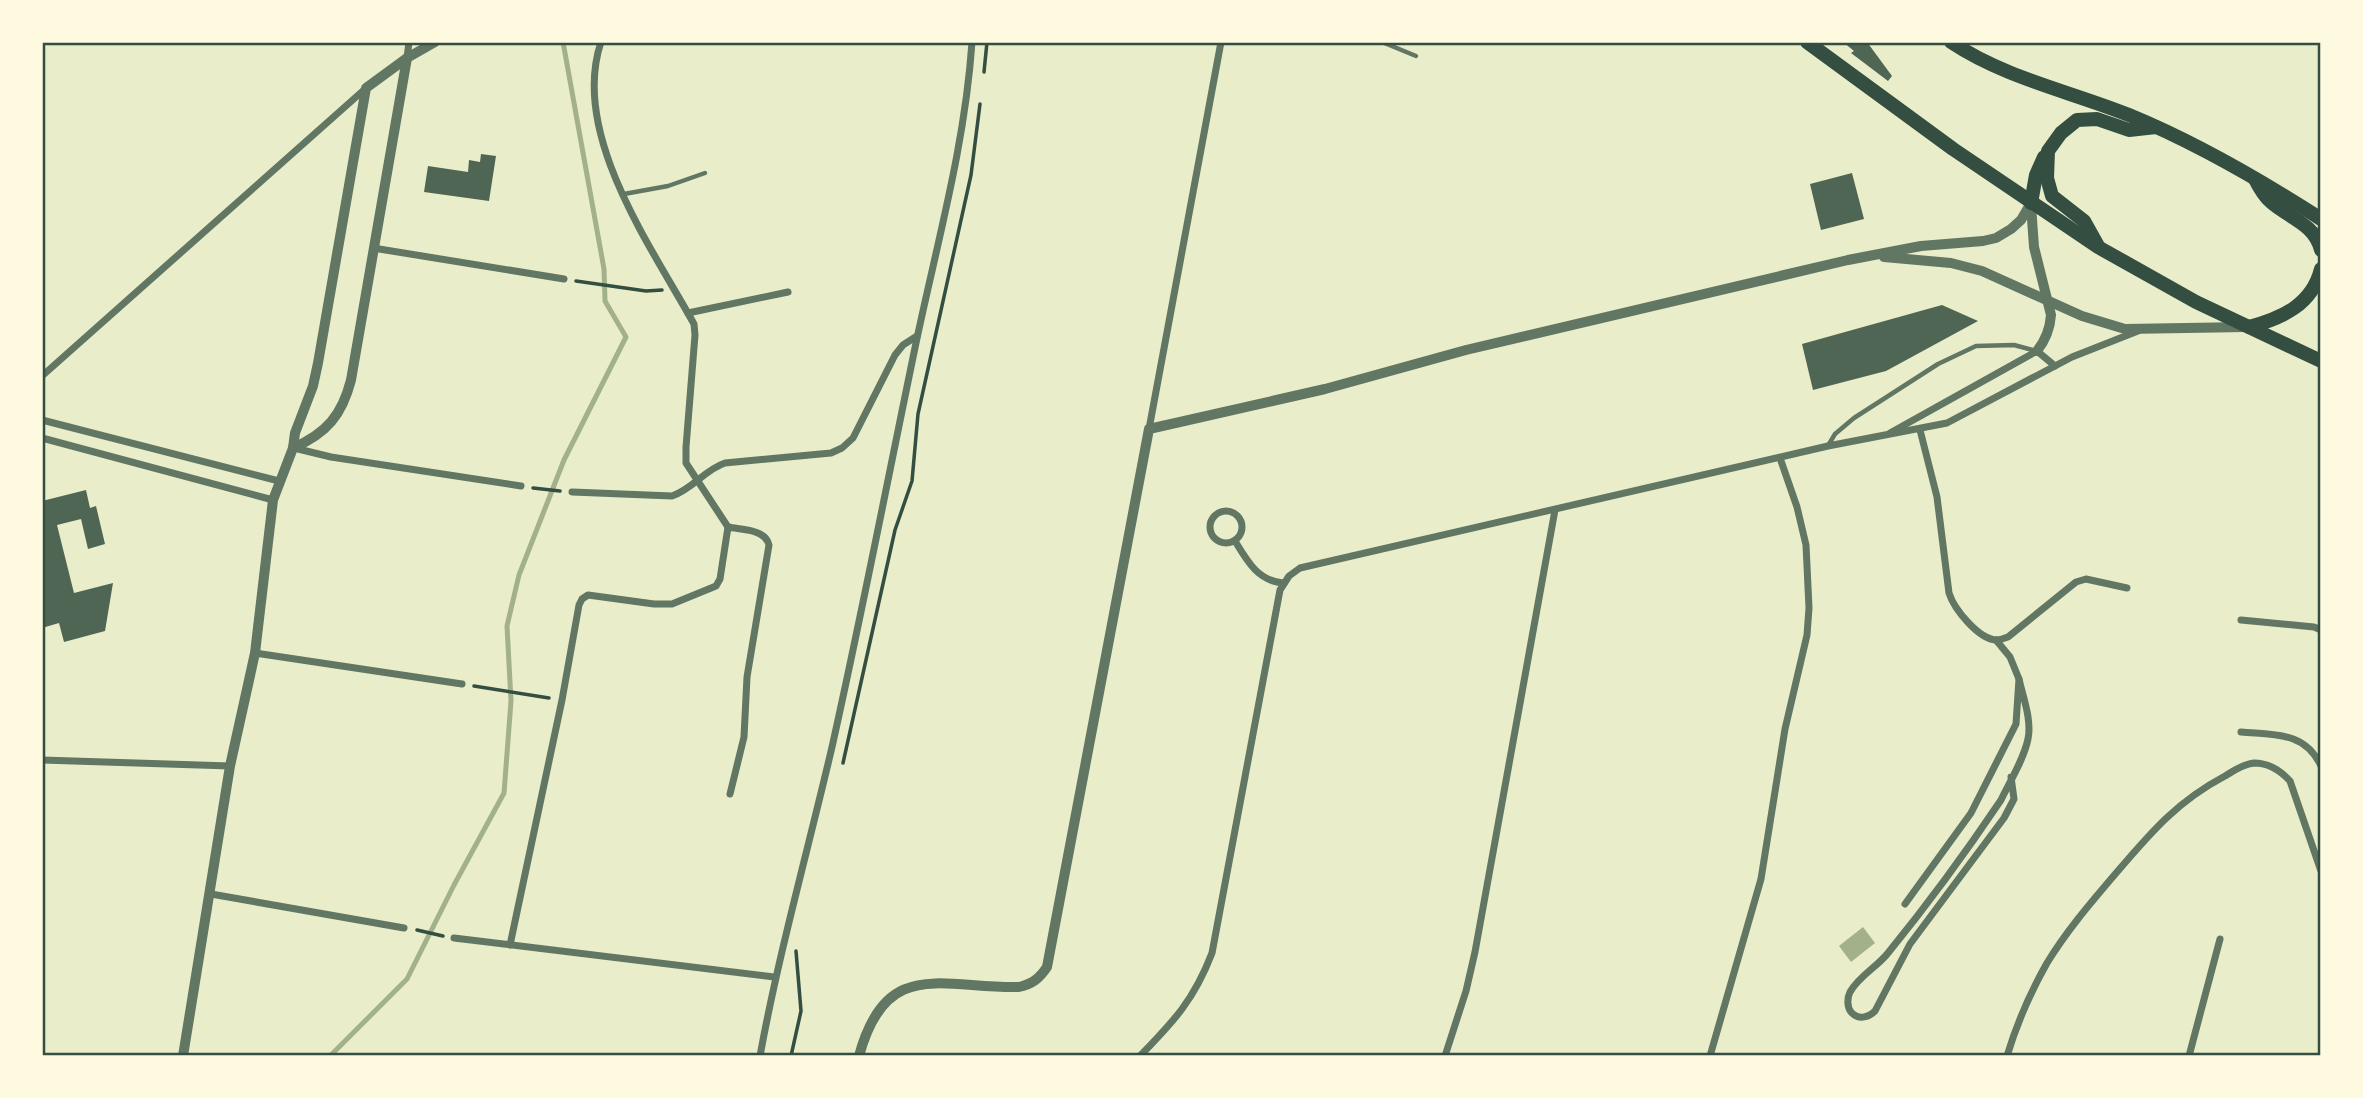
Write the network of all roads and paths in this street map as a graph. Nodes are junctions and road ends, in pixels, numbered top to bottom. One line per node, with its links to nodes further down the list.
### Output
1 (410, 42): 11 (street)
2 (435, 42): 11 (street)
3 (601, 42): 19 (street)
4 (972, 42): 34 (street)
5 (987, 42): 12 (path)
6 (1221, 42): 40 (street)
7 (1381, 42): 10 (lane)
8 (1807, 42): 20 (main road)
9 (1951, 42): 15 (main road)
10 (1416, 56)
11 (407, 58): 13 (street); 23 (street)
12 (983, 83)
13 (366, 88): 38 (street); 45 (street)
14 (981, 97): 68 (path)
15 (2157, 127): 16 (main road); 18 (main road)
16 (2048, 151): 20 (main road); 22 (main road)
17 (705, 173): 19 (lane)
18 (2251, 174): 21 (main road); 24 (main road)
19 (623, 194): 31 (street)
20 (2026, 198): 22 (main road); 25 (street); 30 (street)
21 (2321, 219)
22 (2098, 247): 32 (main road)
23 (373, 248): 27 (street); 45 (street)
24 (2321, 250)
25 (1874, 256): 30 (street); 40 (street)
26 (2321, 268): 32 (main road)
27 (564, 279): 28 (path)
28 (646, 291)
29 (788, 292): 31 (street)
30 (2047, 301): 33 (street); 35 (street)
31 (688, 313): 48 (street)
32 (2249, 327): 33 (street); 36 (main road)
33 (2143, 329): 37 (street)
34 (917, 336): 48 (street); 81 (street)
35 (2037, 351): 37 (street); 42 (street); 44 (lane)
36 (2321, 360)
37 (2055, 366): 41 (street)
38 (42, 376)
39 (42, 420): 47 (street)
40 (1149, 429): 85 (street)
41 (1920, 430): 42 (street); 59 (street)
42 (1886, 435): 44 (street)
43 (42, 438): 51 (street)
44 (1828, 446): 46 (street)
45 (293, 447): 47 (street); 49 (street)
46 (1780, 458): 52 (street); 88 (street)
47 (279, 481): 51 (street)
48 (697, 481): 50 (street); 53 (street)
49 (521, 486): 50 (path)
50 (572, 492)
51 (273, 500): 60 (street)
52 (1555, 510): 55 (street); 87 (street)
53 (728, 527): 70 (street); 79 (street)
54 (1235, 541): 54 (street); 55 (street)
55 (1283, 583): 86 (street)
56 (2127, 588): 59 (street)
57 (2241, 620): 58 (street)
58 (2321, 630)
59 (1996, 640): 61 (street)
60 (255, 653): 62 (street); 66 (street)
61 (2019, 679): 69 (street); 75 (street)
62 (465, 684): 63 (path)
63 (552, 698)
64 (2241, 732): 67 (street)
65 (42, 760): 66 (street)
66 (230, 766): 74 (street)
67 (2321, 766)
68 (842, 768)
69 (2011, 778): 69 (street)
70 (730, 794)
71 (2321, 845): 72 (street)
72 (2314, 850): 73 (street); 89 (street)
73 (2321, 872)
74 (211, 894): 76 (street); 82 (street)
75 (1905, 904)
76 (404, 928): 77 (path)
77 (454, 938): 79 (street)
78 (2220, 939): 90 (street)
79 (510, 945): 81 (street)
80 (796, 950): 84 (path)
81 (774, 977): 83 (street)
82 (183, 1056)
83 (760, 1056)
84 (791, 1056)
85 (859, 1056)
86 (1140, 1056)
87 (1445, 1056)
88 (1710, 1056)
89 (2007, 1056)
90 (2189, 1056)

